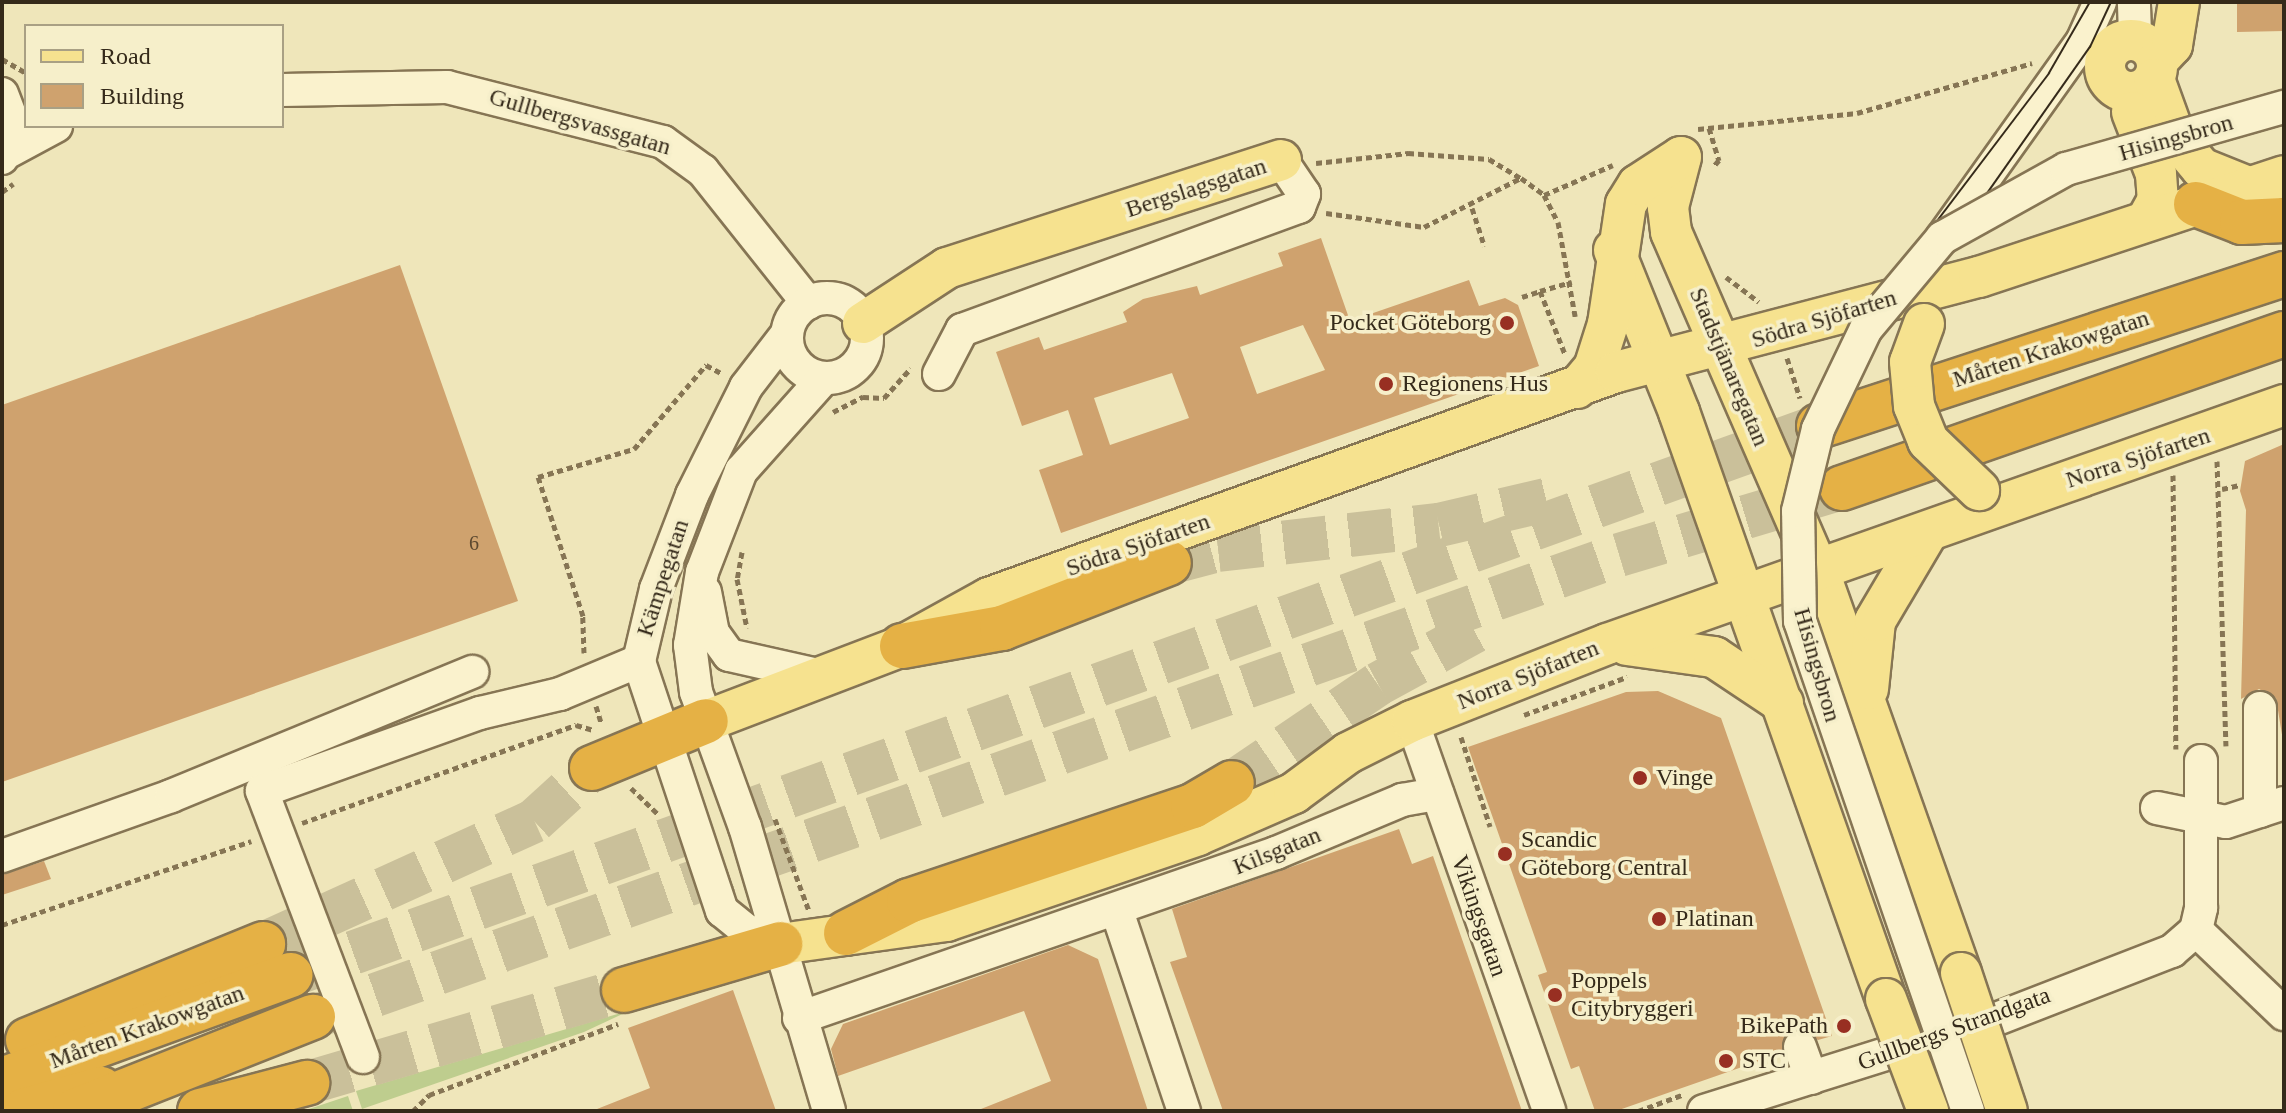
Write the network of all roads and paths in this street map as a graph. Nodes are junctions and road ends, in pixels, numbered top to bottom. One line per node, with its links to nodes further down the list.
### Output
1 (2100, 2): 23 (street, Hisingsbron)
2 (2134, 2): 6 (street)
3 (2151, 2): 6 (street)
4 (2179, 2): 6 (main road)
5 (2040, 51): 11 (path)
6 (2145, 55): 15 (main road); 20 (main road)
7 (284, 90): 30 (street, Gullbergsvassgatan)
8 (11, 97): 12 (street)
9 (2284, 107): 23 (street, Hisingsbron, bridge)
10 (53, 128): 12 (street)
11 (1709, 128)
12 (4, 156)
13 (1281, 160): 16 (street, Bergslagsgatan); 31 (main road, Bergslagsgatan)
14 (1521, 178): 19 (path)
15 (2266, 182): 18 (main road, Södra Sjöfarten)
16 (1304, 194): 19 (path); 38 (street)
17 (1544, 195): 27 (path)
18 (2196, 204): 20 (main road, Södra Sjöfarten); 21 (highway)
19 (1472, 208): 24 (path)
20 (2147, 220): 26 (main road, Södra Sjöfarten)
21 (2284, 220)
22 (1616, 236): 35 (main road, Stadstjänaregatan); 36 (main road); 39 (main road)
23 (1942, 238): 106 (street, Hisingsbron, bridge)
24 (1484, 246)
25 (2284, 274): 43 (highway, Mårten Krakowgatan)
26 (1979, 277): 35 (main road, Södra Sjöfarten); 49 (main road, Södra Sjöfarten, bridge)
27 (1572, 282): 28 (path); 32 (path)
28 (1540, 291): 29 (path); 39 (path)
29 (1522, 297)
30 (808, 303): 31 (street); 34 (street)
31 (863, 323): 40 (street)
32 (1576, 331)
33 (2284, 334): 47 (highway)
34 (786, 335): 40 (street); 57 (street, Kämpegatan)
35 (1724, 348): 36 (main road, Södra Sjöfarten); 53 (main road, Stadstjänaregatan)
36 (1659, 359): 39 (main road, Södra Sjöfarten); 54 (main road)
37 (706, 365): 61 (path)
38 (928, 367): 42 (path)
39 (1573, 375): 56 (main road, Södra Sjöfarten)
40 (823, 379): 52 (street, Kämpegatan)
41 (2284, 405): 49 (main road, Norra Sjöfarten)
42 (828, 414)
43 (1819, 426)
44 (2216, 460): 48 (path, Norra Sjöfarten)
45 (2173, 474): 72 (path)
46 (2240, 485): 48 (path)
47 (1842, 488)
48 (2222, 489): 72 (path, Norra Sjöfarten)
49 (2018, 497): 50 (main road, Norra Sjöfarten)
50 (1927, 533): 53 (main road, Norra Sjöfarten); 63 (main road, Hisingsbron)
51 (1169, 563): 56 (highway)
52 (702, 572): 60 (street, Kämpegatan); 66 (street, Kämpegatan)
53 (1819, 572): 54 (main road, Norra Sjöfarten); 63 (main road, Hisingsbron)
54 (1745, 597): 55 (main road, Norra Sjöfarten); 62 (main road, Hisingsbron)
55 (1607, 644): 62 (main road, Hisingsbron); 71 (main road, Norra Sjöfarten)
56 (902, 646): 60 (main road, Södra Sjöfarten)
57 (639, 661): 61 (street); 70 (street, Kämpegatan)
58 (472, 672): 80 (street)
59 (1642, 674): 65 (path)
60 (822, 676): 66 (main road, Södra Sjöfarten)
61 (589, 682): 67 (path); 91 (street)
62 (1783, 703): 105 (main road, Hisingsbron, bridge)
63 (1867, 705): 107 (main road, Hisingsbron, bridge)
64 (2260, 708): 76 (street)
65 (1518, 717)
66 (706, 721): 70 (highway); 84 (street, Kämpegatan)
67 (601, 722)
68 (1475, 732): 69 (path)
69 (1461, 737): 71 (path); 79 (path)
70 (662, 738): 73 (highway); 84 (street, Kämpegatan)
71 (1417, 739): 75 (street, Vikingsgatan); 83 (main road, Norra Sjöfarten)
72 (2201, 761): 78 (street)
73 (592, 768)
74 (1232, 783): 83 (highway)
75 (1437, 794): 81 (street, Kilsgatan); 103 (street, Vikingsgatan)
76 (2272, 807): 78 (street)
77 (2157, 808): 78 (street)
78 (2201, 822): 82 (street)
79 (1490, 826)
80 (2, 856)
81 (1117, 911): 88 (street, Kilsgatan); 102 (street)
82 (2196, 930): 86 (street); 93 (street, Gullbergs Strandgata)
83 (846, 933): 84 (main road, Norra Sjöfarten)
84 (780, 944): 85 (highway); 88 (street, Kämpegatan)
85 (628, 1004): 100 (path)
86 (2284, 1014)
87 (313, 1017): 92 (highway, Mårten Krakowgatan)
88 (799, 1018): 101 (street, Kämpegatan)
89 (1800, 1047): 93 (street)
90 (2, 1054): 94 (highway, Mårten Krakowgatan)
91 (363, 1057)
92 (158, 1074): 97 (highway); 98 (highway, Mårten Krakowgatan)
93 (1811, 1078): 96 (street, Gullbergs Strandgata)
94 (2, 1080)
95 (307, 1083): 99 (highway)
96 (1697, 1102): 104 (path)
97 (23, 1111)
98 (75, 1111)
99 (200, 1111)
100 (413, 1111)
101 (829, 1111)
102 (1184, 1111)
103 (1549, 1111)
104 (1638, 1111)
105 (1928, 1111)
106 (1968, 1111)
107 (2007, 1111)

